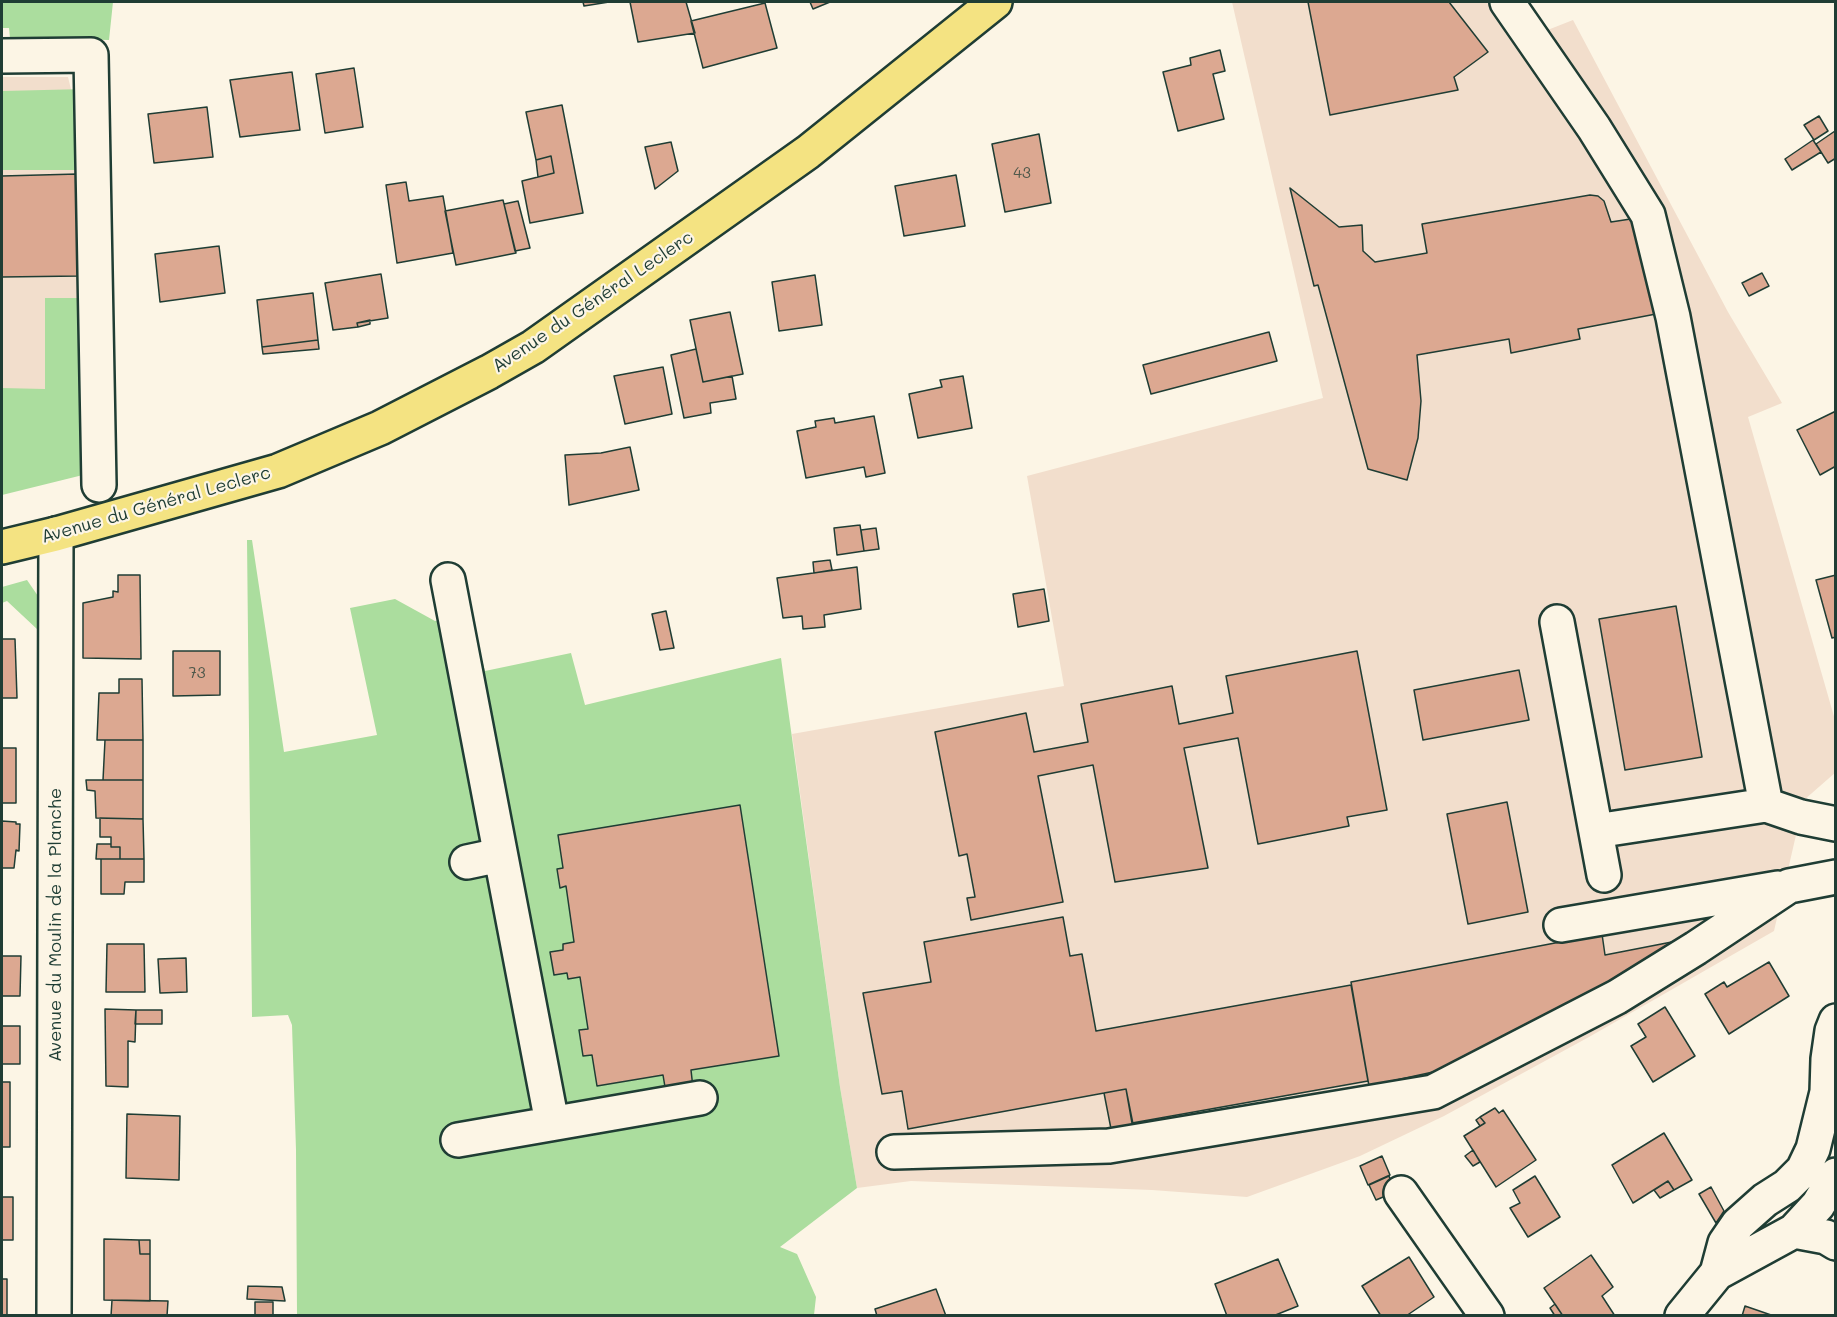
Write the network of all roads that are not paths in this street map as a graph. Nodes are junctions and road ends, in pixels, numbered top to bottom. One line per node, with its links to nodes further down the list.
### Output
1 (995, 2): 5 (main road, Avenue du Général Leclerc)
2 (1507, 2): 9 (street)
3 (2, 56): 4 (street)
4 (99, 485)
5 (56, 534): 6 (main road, Avenue du Général Leclerc); 29 (street, Avenue du Moulin de la Planche)
6 (2, 547)
7 (448, 580): 12 (street)
8 (1557, 622): 11 (street)
9 (1766, 806): 10 (street); 11 (street)
10 (1836, 824)
11 (1596, 831): 14 (street)
12 (500, 855): 13 (street); 20 (street)
13 (467, 862)
14 (1604, 875)
15 (1836, 877): 16 (street)
16 (1789, 886): 17 (street); 22 (street)
17 (1561, 925)
18 (1836, 1021): 24 (street)
19 (700, 1098): 20 (street)
20 (552, 1123): 21 (street)
21 (458, 1140)
22 (894, 1152)
23 (1833, 1184): 24 (street); 26 (street)
24 (1787, 1186): 28 (street)
25 (1401, 1193): 30 (street)
26 (1794, 1231): 27 (street); 28 (street)
27 (1836, 1243)
28 (1717, 1273): 31 (street)
29 (54, 1316)
30 (1487, 1316)
31 (1682, 1316)

